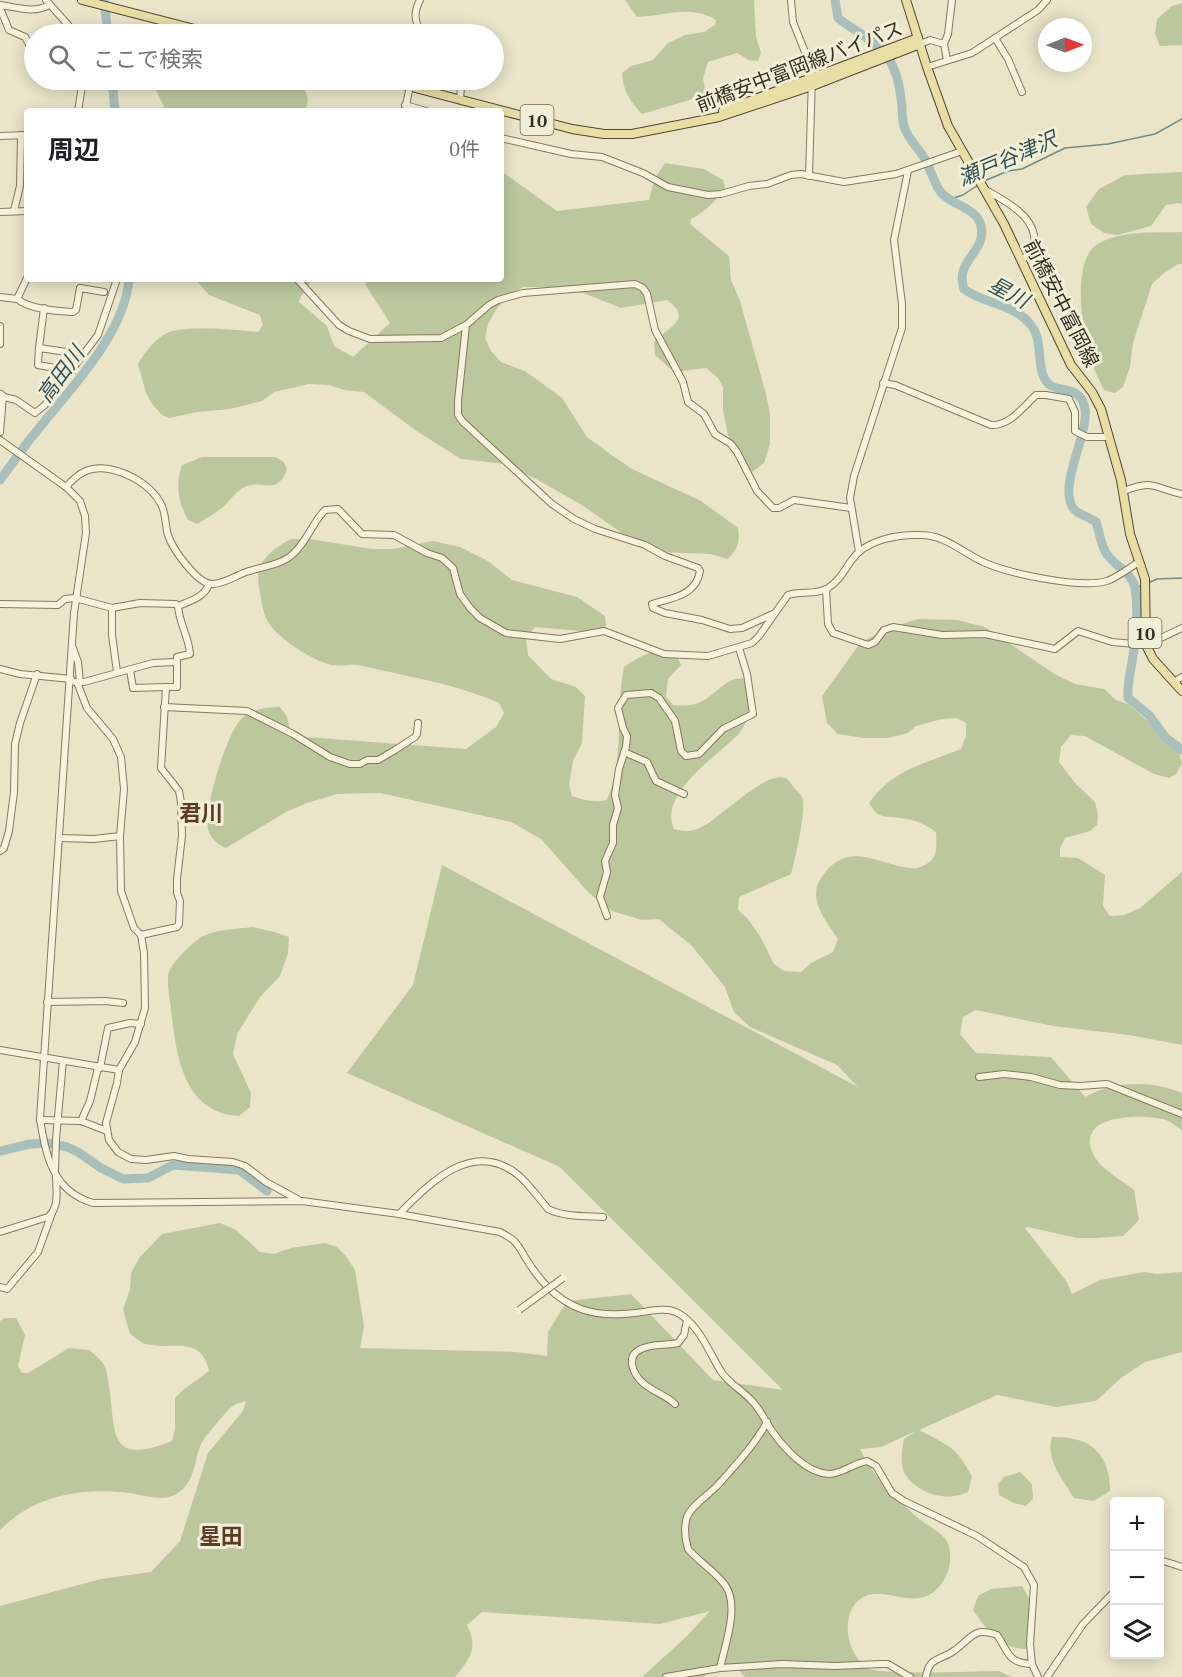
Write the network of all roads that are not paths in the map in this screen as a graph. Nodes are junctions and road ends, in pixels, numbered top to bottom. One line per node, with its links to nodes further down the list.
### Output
1 (82, 0): 10 (main road)
2 (420, 0): 11 (street)
3 (791, 0): 18 (street)
4 (906, 0): 14 (main road, 前橋安中富岡線 / 10)
5 (952, 0): 15 (street)
6 (1047, 0): 13 (street)
7 (48, 2): 8 (street); 9 (street)
8 (0, 6): 12 (street)
9 (67, 24)
10 (173, 24)
11 (417, 24)
12 (24, 37)
13 (995, 38): 16 (street); 23 (street)
14 (919, 41): 15 (street); 17 (main road, 前橋安中富岡線 / 10); 18 (main road, 前橋安中富岡線バイパス / 10)
15 (944, 44): 16 (street)
16 (947, 60): 17 (street)
17 (927, 67): 32 (main road, 前橋安中富岡線 / 10)
18 (812, 82): 28 (main road, 前橋安中富岡線バイパス / 10); 34 (street)
19 (81, 90): 25 (street)
20 (409, 90): 26 (street)
21 (431, 90): 24 (main road, 前橋安中富岡線バイパス / 10)
22 (461, 90): 24 (street)
23 (1022, 92)
24 (460, 100): 27 (main road, 前橋安中富岡線バイパス / 10)
25 (78, 108)
26 (405, 108)
27 (490, 108)
28 (504, 112)
29 (24, 135): 30 (street); 36 (street)
30 (0, 136)
31 (504, 139): 34 (street)
32 (962, 151): 33 (street); 35 (main road, 前橋安中富岡線 / 10)
33 (908, 171): 34 (street); 53 (street)
34 (809, 176)
35 (986, 190): 39 (main road, 前橋安中富岡線 / 10); 39 (street)
36 (14, 211): 37 (street); 38 (street)
37 (24, 211)
38 (0, 212)
39 (1021, 259): 56 (main road, 前橋安中富岡線 / 10)
40 (25, 282): 45 (street)
41 (116, 282): 52 (street)
42 (300, 282): 47 (street)
43 (104, 292): 46 (street)
44 (0, 297): 45 (street)
45 (17, 299): 46 (street)
46 (44, 308): 50 (street)
47 (466, 325): 61 (street); 70 (street)
48 (0, 326): 49 (street)
49 (0, 344)
50 (39, 348): 51 (street); 52 (street)
51 (67, 352)
52 (73, 370): 54 (street)
53 (883, 383): 56 (street); 61 (street)
54 (1, 395): 55 (street)
55 (0, 432)
56 (1109, 437): 59 (main road, 前橋安中富岡線 / 10)
57 (0, 440): 58 (street)
58 (66, 487): 64 (street); 66 (street)
59 (1124, 491): 60 (street); 63 (main road, 前橋安中富岡線 / 10)
60 (1182, 494)
61 (851, 508): 62 (street)
62 (859, 552): 63 (street); 65 (street)
63 (1135, 564): 72 (main road, 前橋安中富岡線 / 10)
64 (209, 584): 68 (street); 73 (street)
65 (826, 589): 70 (street); 72 (street)
66 (75, 598): 67 (street); 69 (street); 80 (street)
67 (0, 604)
68 (178, 606): 69 (street); 74 (street)
69 (112, 608): 77 (street)
70 (773, 614): 73 (street)
71 (1182, 628): 72 (street)
72 (1146, 645): 81 (main road, 10)
73 (740, 648): 86 (street)
74 (177, 662): 76 (street); 82 (street)
75 (0, 669): 78 (street)
76 (130, 670): 77 (street); 82 (street)
77 (117, 672): 80 (street)
78 (37, 674): 80 (street); 90 (street)
79 (1182, 677): 81 (street)
80 (75, 681): 88 (street); 89 (street)
81 (1173, 682): 83 (main road, 10)
82 (166, 687): 84 (street)
83 (1182, 691)
84 (164, 707): 85 (street); 92 (street)
85 (418, 723)
86 (624, 752): 87 (street); 91 (street)
87 (684, 794)
88 (120, 836): 89 (street); 92 (street)
89 (60, 838): 93 (street)
90 (0, 851)
91 (608, 916)
92 (141, 935): 95 (street)
93 (47, 1002): 94 (street); 99 (street)
94 (123, 1003)
95 (141, 1024): 96 (street); 102 (street)
96 (106, 1038): 97 (street); 101 (street)
97 (114, 1039)
98 (0, 1050): 99 (street)
99 (43, 1057): 100 (street); 105 (street)
100 (63, 1061): 101 (street); 106 (street)
101 (99, 1068): 102 (street); 107 (street)
102 (119, 1070): 108 (street)
103 (979, 1077): 104 (street)
104 (1182, 1114)
105 (40, 1120): 106 (street); 109 (street)
106 (57, 1121): 107 (street); 109 (street)
107 (81, 1121): 108 (street)
108 (106, 1131): 110 (street)
109 (56, 1175): 110 (street); 111 (street)
110 (302, 1201): 112 (street)
111 (52, 1213): 114 (street); 116 (street)
112 (399, 1214): 113 (street); 118 (street)
113 (603, 1217)
114 (0, 1232)
115 (563, 1278): 117 (street, bridge)
116 (0, 1287)
117 (519, 1310)
118 (687, 1320): 119 (street); 120 (street)
119 (675, 1404)
120 (768, 1422): 124 (street); 125 (street)
121 (1164, 1561): 122 (street)
122 (1182, 1567)
123 (1110, 1596): 130 (street)
124 (1032, 1664): 128 (street); 129 (street)
125 (720, 1668): 126 (street); 127 (street)
126 (666, 1677)
127 (910, 1677)
128 (926, 1677)
129 (1038, 1677)
130 (1047, 1677)

